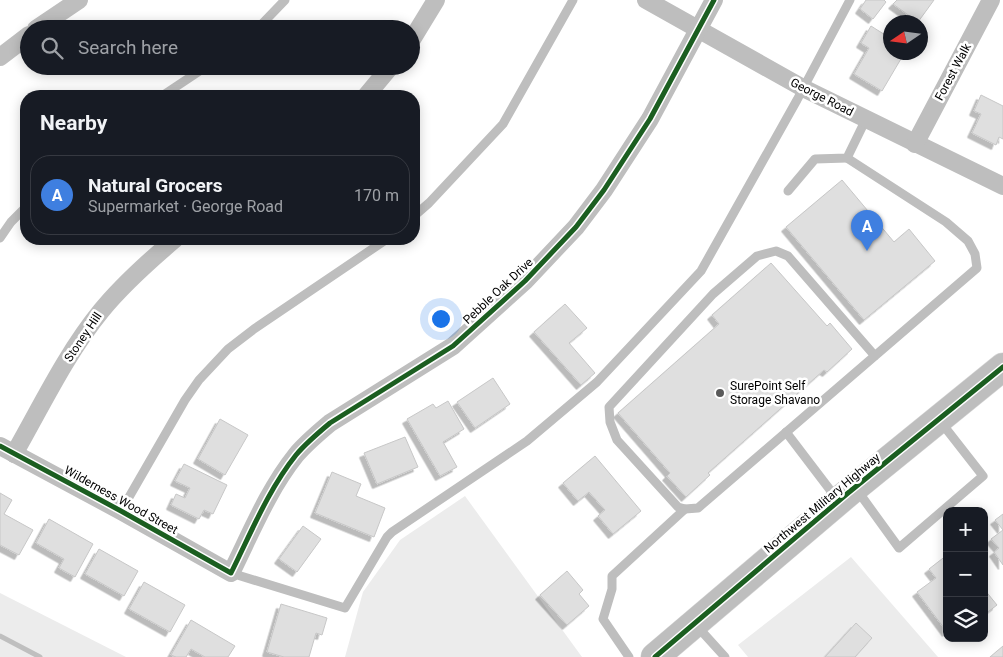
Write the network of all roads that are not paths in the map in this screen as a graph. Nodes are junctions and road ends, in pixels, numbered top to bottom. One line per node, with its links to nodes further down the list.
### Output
1 (79, 0): 9 (street)
2 (285, 0): 10 (lane)
3 (436, 0): 11 (street)
4 (573, 0): 25 (lane)
5 (646, 0): 12 (street, George Road)
6 (714, 0): 12 (street, Pebble Oak Drive)
7 (850, 0): 17 (lane)
8 (990, 0): 21 (street, Forest Walk)
9 (49, 20)
10 (266, 20)
11 (420, 26)
12 (699, 29): 17 (street, George Road); 38 (street, Pebble Oak Drive)
13 (20, 42): 14 (street)
14 (0, 57)
15 (194, 75): 18 (lane)
16 (384, 75): 19 (street)
17 (803, 88): 20 (street, George Road); 38 (lane)
18 (171, 90)
19 (371, 90)
20 (866, 119): 21 (street, George Road); 22 (lane)
21 (914, 144): 23 (street, George Road)
22 (847, 158): 24 (lane); 30 (lane)
23 (1003, 186)
24 (788, 191)
25 (420, 211)
26 (20, 213): 27 (lane)
27 (0, 238)
28 (168, 245): 34 (street, Stoney Hill)
29 (378, 245): 37 (lane)
30 (875, 356): 33 (lane); 36 (lane)
31 (1003, 366): 32 (main road, Northwest Military Highway)
32 (938, 420): 35 (main road, Northwest Military Highway); 35 (lane)
33 (786, 432): 35 (lane); 36 (lane)
34 (7, 450): 37 (street, Wilderness Wood Street)
35 (847, 494): 39 (main road, Northwest Military Highway)
36 (686, 510): 40 (lane)
37 (121, 511): 38 (street, Wilderness Wood Street)
38 (231, 573)
39 (695, 623): 41 (main road, Northwest Military Highway); 42 (lane)
40 (629, 657)
41 (655, 657)
42 (725, 657)

